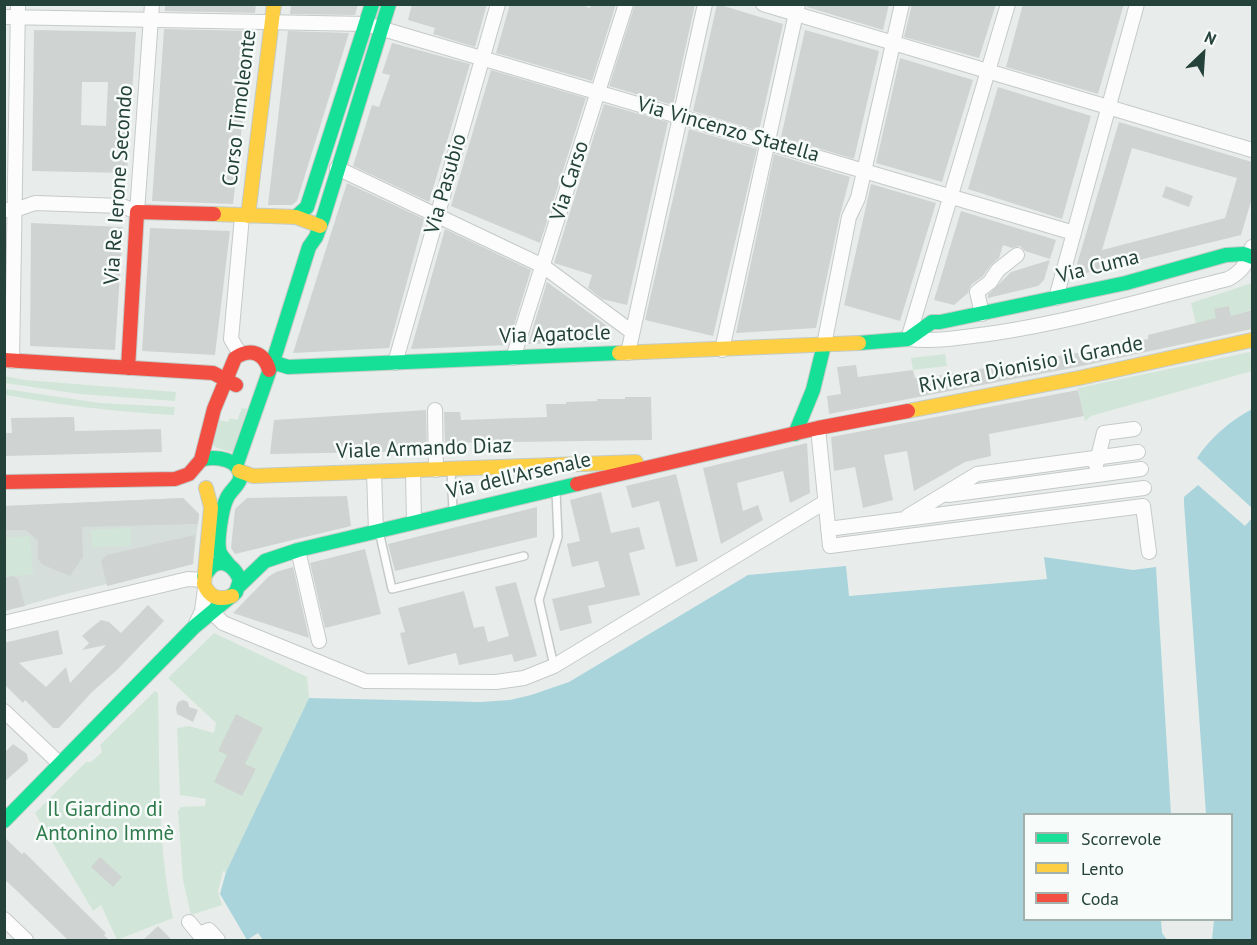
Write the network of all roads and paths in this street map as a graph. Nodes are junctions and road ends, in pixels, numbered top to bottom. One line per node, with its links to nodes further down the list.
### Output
1 (152, 4): 14 (street, Via Re Ierone Secondo)
2 (274, 4): 15 (street, Corso Timoleonte)
3 (372, 4): 16 (street)
4 (389, 4): 17 (street)
5 (498, 4): 19 (street, Via Pasubio)
6 (626, 4): 21 (street, Via Carso)
7 (705, 4): 23 (street)
8 (763, 4): 12 (street)
9 (902, 4): 18 (street)
10 (1008, 4): 20 (street)
11 (1137, 4): 22 (street)
12 (797, 9): 18 (street); 24 (street)
13 (14, 13): 14 (street, Via Vincenzo Statella); 29 (street)
14 (151, 20): 15 (street, Via Vincenzo Statella); 30 (street, Via Re Ierone Secondo)
15 (272, 22): 16 (street, Via Vincenzo Statella); 32 (street, Corso Timoleonte)
16 (366, 24): 17 (street, Via Vincenzo Statella); 33 (street)
17 (381, 28): 19 (street, Via Vincenzo Statella); 26 (street)
18 (894, 43): 20 (street); 27 (street)
19 (482, 58): 21 (street, Via Vincenzo Statella); 31 (street, Via Pasubio)
20 (988, 71): 22 (street); 28 (street)
21 (598, 92): 23 (street, Via Vincenzo Statella); 37 (street, Via Carso)
22 (1107, 113): 25 (street); 34 (street)
23 (680, 116): 24 (street, Via Vincenzo Statella); 42 (street)
24 (767, 142): 27 (street, Via Vincenzo Statella); 46 (street)
25 (1252, 150)
26 (337, 168): 31 (street); 33 (street)
27 (864, 171): 28 (street, Via Vincenzo Statella); 45 (street)
28 (951, 196): 34 (street, Via Vincenzo Statella); 39 (street)
29 (10, 210): 30 (street); 50 (street)
30 (137, 212): 32 (street); 53 (street, Via Re Ierone Secondo)
31 (438, 214): 37 (street); 51 (street, Via Pasubio)
32 (245, 216): 33 (street); 48 (street)
33 (308, 218): 52 (street)
34 (1074, 233): 38 (street)
35 (1252, 253): 38 (street, Via Cuma); 43 (street)
36 (1017, 255): 40 (street)
37 (543, 266): 42 (street); 49 (street, Via Carso)
38 (1056, 298): 40 (street, Via Cuma)
39 (918, 308): 41 (street); 43 (street)
40 (982, 314): 41 (street, Via Cuma)
41 (954, 319): 43 (street, Via Cuma)
42 (632, 332): 47 (street)
43 (908, 339): 45 (street, Via Agatocle)
44 (1252, 340): 57 (street, Riviera Dionisio il Grande)
45 (824, 345): 46 (street, Via Agatocle); 55 (street)
46 (722, 350): 47 (street, Via Agatocle)
47 (628, 353): 49 (street, Via Agatocle)
48 (240, 354): 52 (street, Via Agatocle); 54 (street)
49 (513, 358): 51 (street, Via Agatocle)
50 (8, 360): 53 (street)
51 (395, 363): 52 (street, Via Agatocle)
52 (268, 364): 54 (street); 65 (street)
53 (128, 368): 54 (street)
54 (224, 378): 63 (street)
55 (813, 390): 57 (street); 59 (street)
56 (435, 410): 68 (street)
57 (818, 428): 59 (street, Via dell'Arsenale); 80 (street)
58 (1134, 429): 61 (street)
59 (795, 434): 62 (street, Via dell'Arsenale)
60 (1138, 452): 61 (street)
61 (1097, 458): 71 (street); 78 (street)
62 (683, 459): 64 (street, Viale Armando Diaz); 76 (street, Via dell'Arsenale)
63 (198, 464): 65 (street); 72 (street); 73 (street)
64 (509, 467): 66 (street, Viale Armando Diaz); 79 (street)
65 (237, 468): 70 (street, Viale Armando Diaz); 75 (street)
66 (451, 469): 68 (street, Viale Armando Diaz); 81 (lane)
67 (1141, 469): 71 (street)
68 (436, 470): 69 (street, Viale Armando Diaz)
69 (413, 471): 70 (street, Viale Armando Diaz); 84 (street)
70 (374, 472): 86 (street)
71 (1093, 475): 77 (street); 78 (street)
72 (4, 482)
73 (206, 488): 75 (street); 92 (street)
74 (1144, 488): 77 (street)
75 (233, 489): 91 (street)
76 (556, 489): 79 (street, Via dell'Arsenale); 98 (lane)
77 (1088, 495): 82 (street); 83 (street)
78 (940, 496): 83 (street)
79 (510, 499): 81 (street, Via dell'Arsenale)
80 (825, 502): 85 (street); 98 (street)
81 (453, 513): 84 (street, Via dell'Arsenale)
82 (1083, 513): 87 (street); 89 (street)
83 (904, 519): 85 (street); 87 (street)
84 (414, 522): 86 (street, Via dell'Arsenale)
85 (828, 529): 87 (street)
86 (377, 531): 88 (street, Via dell'Arsenale); 90 (lane)
87 (906, 536)
88 (298, 550): 93 (street, Via dell'Arsenale); 97 (street)
89 (1149, 552)
90 (524, 556)
91 (228, 564): 92 (street); 93 (street)
92 (204, 581): 93 (street); 95 (street); 96 (street)
93 (235, 591): 94 (street, Via dell'Arsenale)
94 (214, 610): 96 (street, Via dell'Arsenale); 98 (street)
95 (4, 623)
96 (194, 627): 100 (street, Via dell'Arsenale)
97 (319, 641)
98 (554, 666)
99 (4, 711): 100 (street)
100 (60, 764): 101 (street, Via dell'Arsenale)
101 (4, 821)
102 (4, 920): 105 (street)
103 (189, 922): 104 (street)
104 (201, 937): 106 (street)
105 (26, 940)
106 (218, 940)

